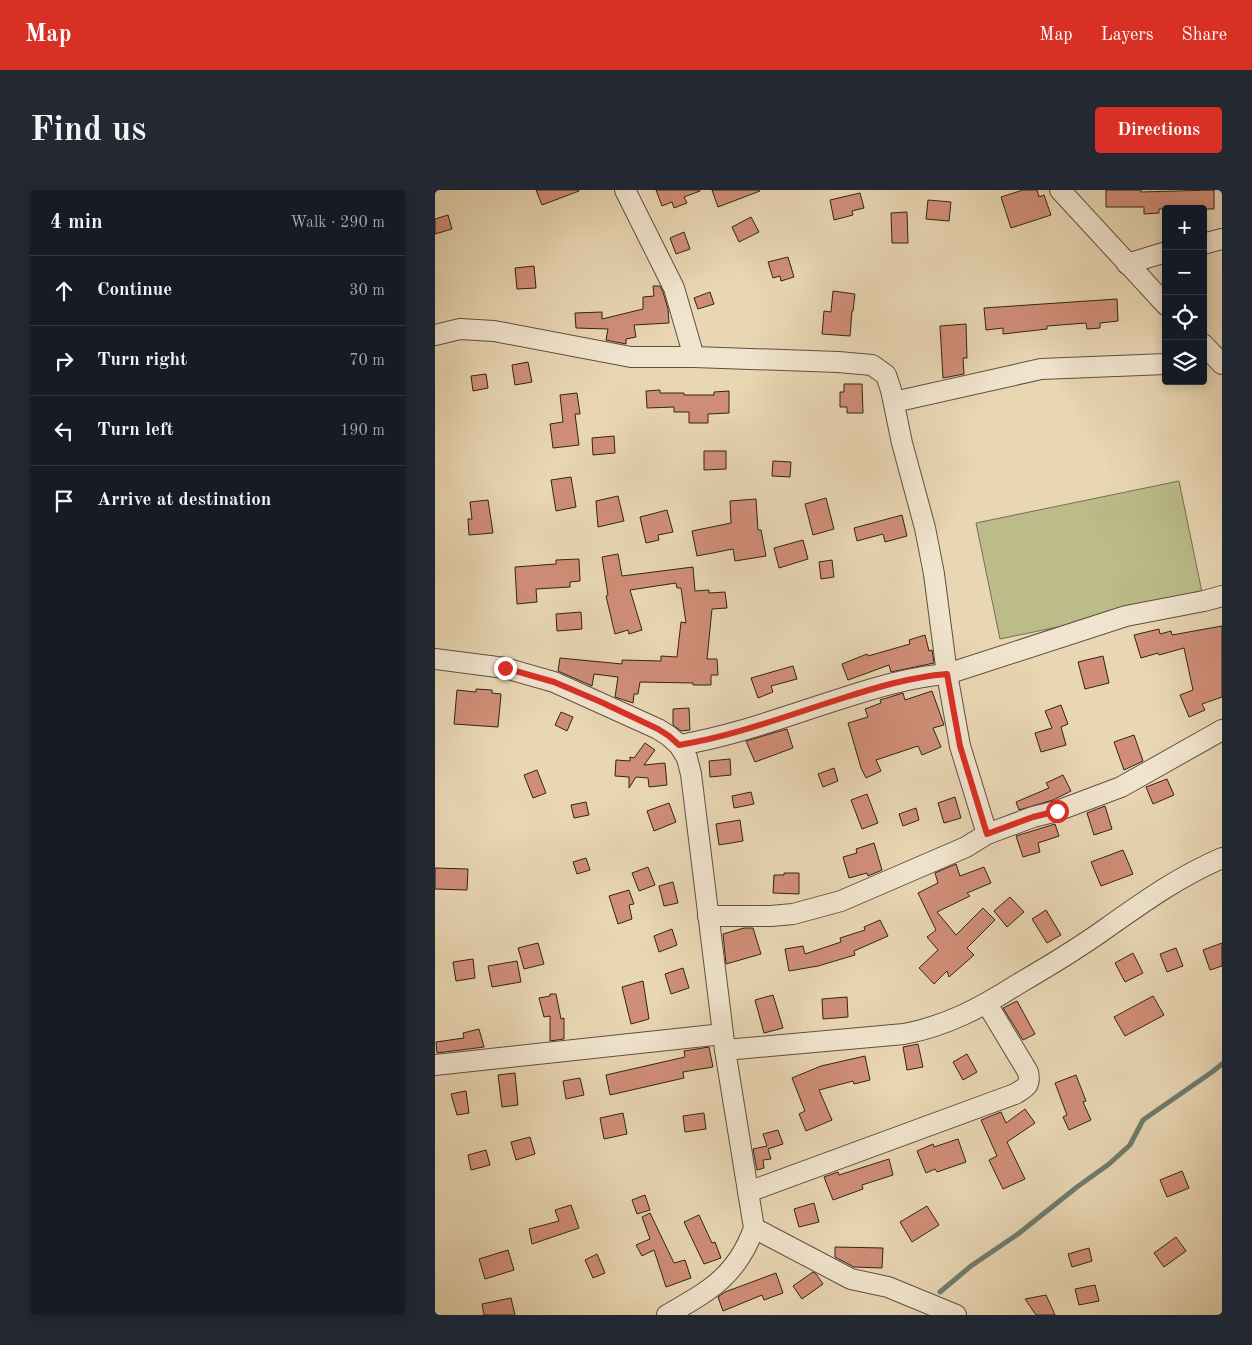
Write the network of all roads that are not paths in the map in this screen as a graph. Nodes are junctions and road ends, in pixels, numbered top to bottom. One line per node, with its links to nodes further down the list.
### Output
1 (625, 190): 10 (street)
2 (1060, 190): 6 (street)
3 (1222, 240): 4 (street)
4 (1207, 243)
5 (1162, 253): 6 (street)
6 (1127, 264): 7 (street)
7 (1162, 301)
8 (435, 335): 10 (street)
9 (1207, 350): 11 (street)
10 (694, 357): 13 (street)
11 (1215, 362)
12 (1162, 364): 13 (street)
13 (894, 402): 16 (street)
14 (1222, 596): 16 (street)
15 (435, 659): 18 (street)
16 (947, 674): 18 (street); 19 (street)
17 (1222, 730): 19 (street)
18 (679, 745): 21 (street)
19 (987, 834): 21 (street)
20 (1222, 858): 22 (street)
21 (708, 916): 23 (street)
22 (987, 1004): 23 (street); 25 (street)
23 (724, 1042): 24 (street); 25 (street)
24 (435, 1065)
25 (748, 1192): 26 (street)
26 (754, 1228): 27 (street); 28 (street)
27 (667, 1315)
28 (956, 1315)

